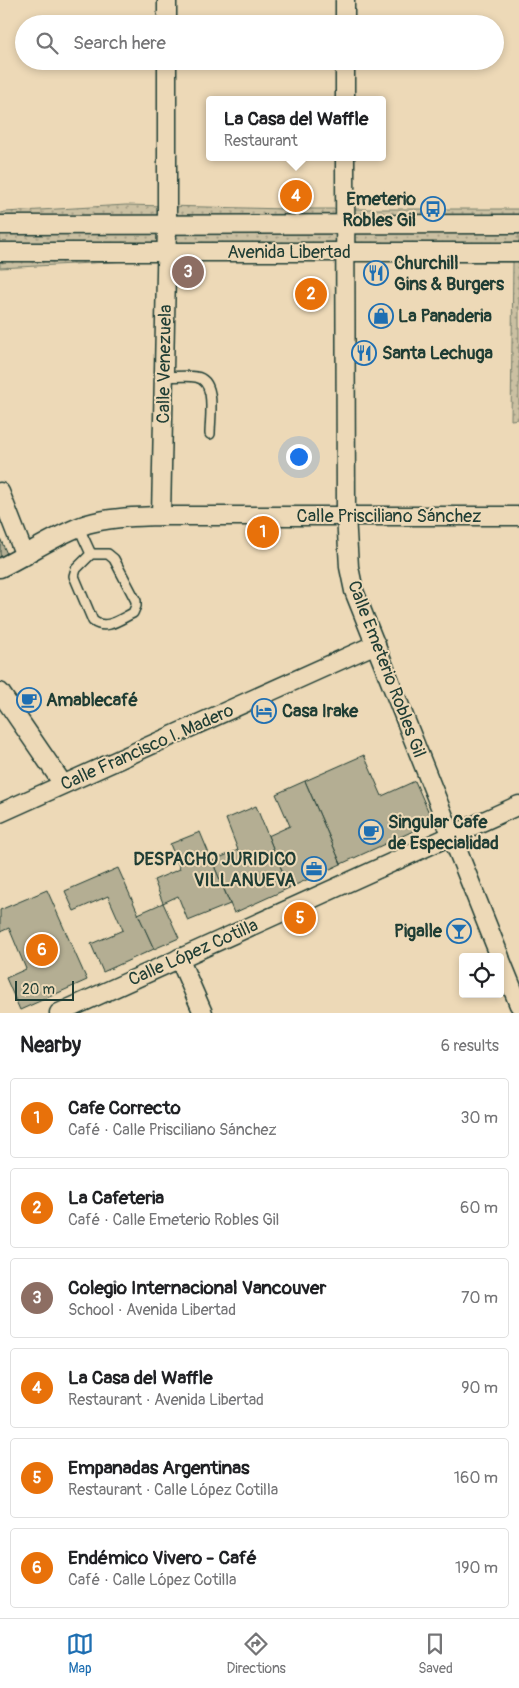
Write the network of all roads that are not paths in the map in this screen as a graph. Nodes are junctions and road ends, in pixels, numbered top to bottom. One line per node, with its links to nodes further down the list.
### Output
1 (167, 0): 3 (street)
2 (345, 0): 4 (street)
3 (167, 15)
4 (345, 15)
5 (167, 70): 10 (street, Calle Venezuela)
6 (345, 70): 7 (street)
7 (345, 96)
8 (345, 161): 11 (street, Calle Emeterio Robles Gil)
9 (0, 224): 10 (street, Avenida Libertad)
10 (167, 224): 11 (street, Avenida Libertad); 14 (street, Calle Venezuela)
11 (346, 224): 12 (street, Avenida Libertad); 15 (street, Calle Emeterio Robles Gil)
12 (519, 224)
13 (0, 252): 14 (street, Avenida Libertad)
14 (166, 252): 15 (street, Avenida Libertad); 17 (street, Calle Venezuela)
15 (346, 252): 16 (street, Avenida Libertad); 20 (street, Calle Emeterio Robles Gil)
16 (519, 252)
17 (164, 377): 18 (lane); 21 (street, Calle Venezuela)
18 (210, 434)
19 (0, 492): 25 (street)
20 (346, 515): 21 (street, Calle Prisciliano Sánchez); 22 (street, Calle Prisciliano Sánchez); 27 (street, Calle Emeterio Robles Gil)
21 (161, 516): 23 (street, Calle Prisciliano Sánchez)
22 (519, 516)
23 (79, 528): 24 (lane); 25 (street, Calle Prisciliano Sánchez)
24 (91, 554): 24 (lane)
25 (25, 556): 26 (street, Calle Prisciliano Sánchez)
26 (0, 568)
27 (376, 644): 29 (street, Calle Francisco I. Madero); 32 (street, Calle Emeterio Robles Gil)
28 (0, 692): 29 (street)
29 (63, 784): 31 (street, Calle Francisco I. Madero)
30 (519, 805): 32 (street, Calle López Cotilla)
31 (0, 813)
32 (452, 836): 33 (street, Calle Emeterio Robles Gil); 34 (street, Calle López Cotilla)
33 (498, 953)
34 (180, 958): 37 (street, Calle López Cotilla); 38 (street)
35 (504, 967): 36 (street, Calle Emeterio Robles Gil)
36 (519, 1005)
37 (59, 1013)
38 (203, 1013)

